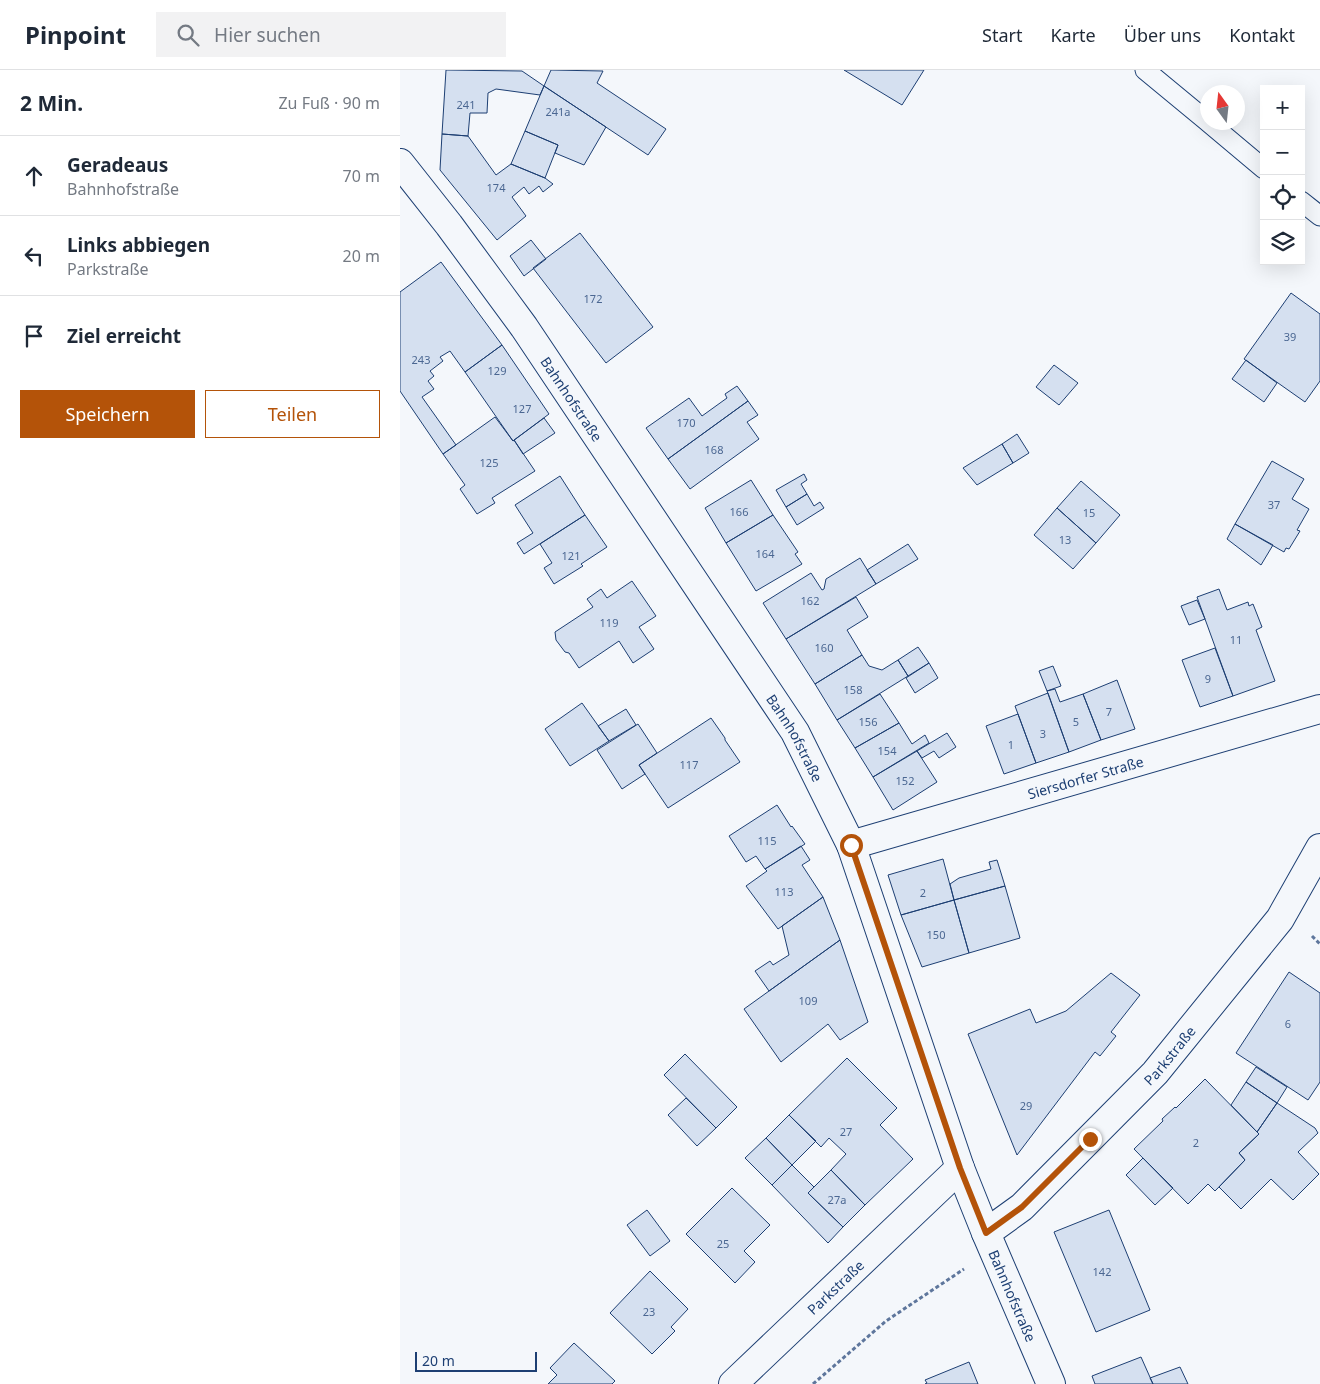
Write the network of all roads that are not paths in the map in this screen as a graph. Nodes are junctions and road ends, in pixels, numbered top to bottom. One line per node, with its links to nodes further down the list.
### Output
1 (1145, 70): 2 (lane)
2 (1200, 115)
3 (1218, 130): 5 (lane)
4 (400, 163): 9 (street, Bahnhofstraße)
5 (1260, 166)
6 (1305, 203): 7 (lane)
7 (1320, 216)
8 (1320, 709): 9 (street, Siersdorfer Straße)
9 (851, 845): 11 (street, Bahnhofstraße)
10 (1320, 848): 12 (street, Parkstraße)
11 (960, 1168): 12 (street, Bahnhofstraße); 13 (street, Parkstraße)
12 (990, 1243): 14 (street, Bahnhofstraße)
13 (733, 1384)
14 (1051, 1384)

